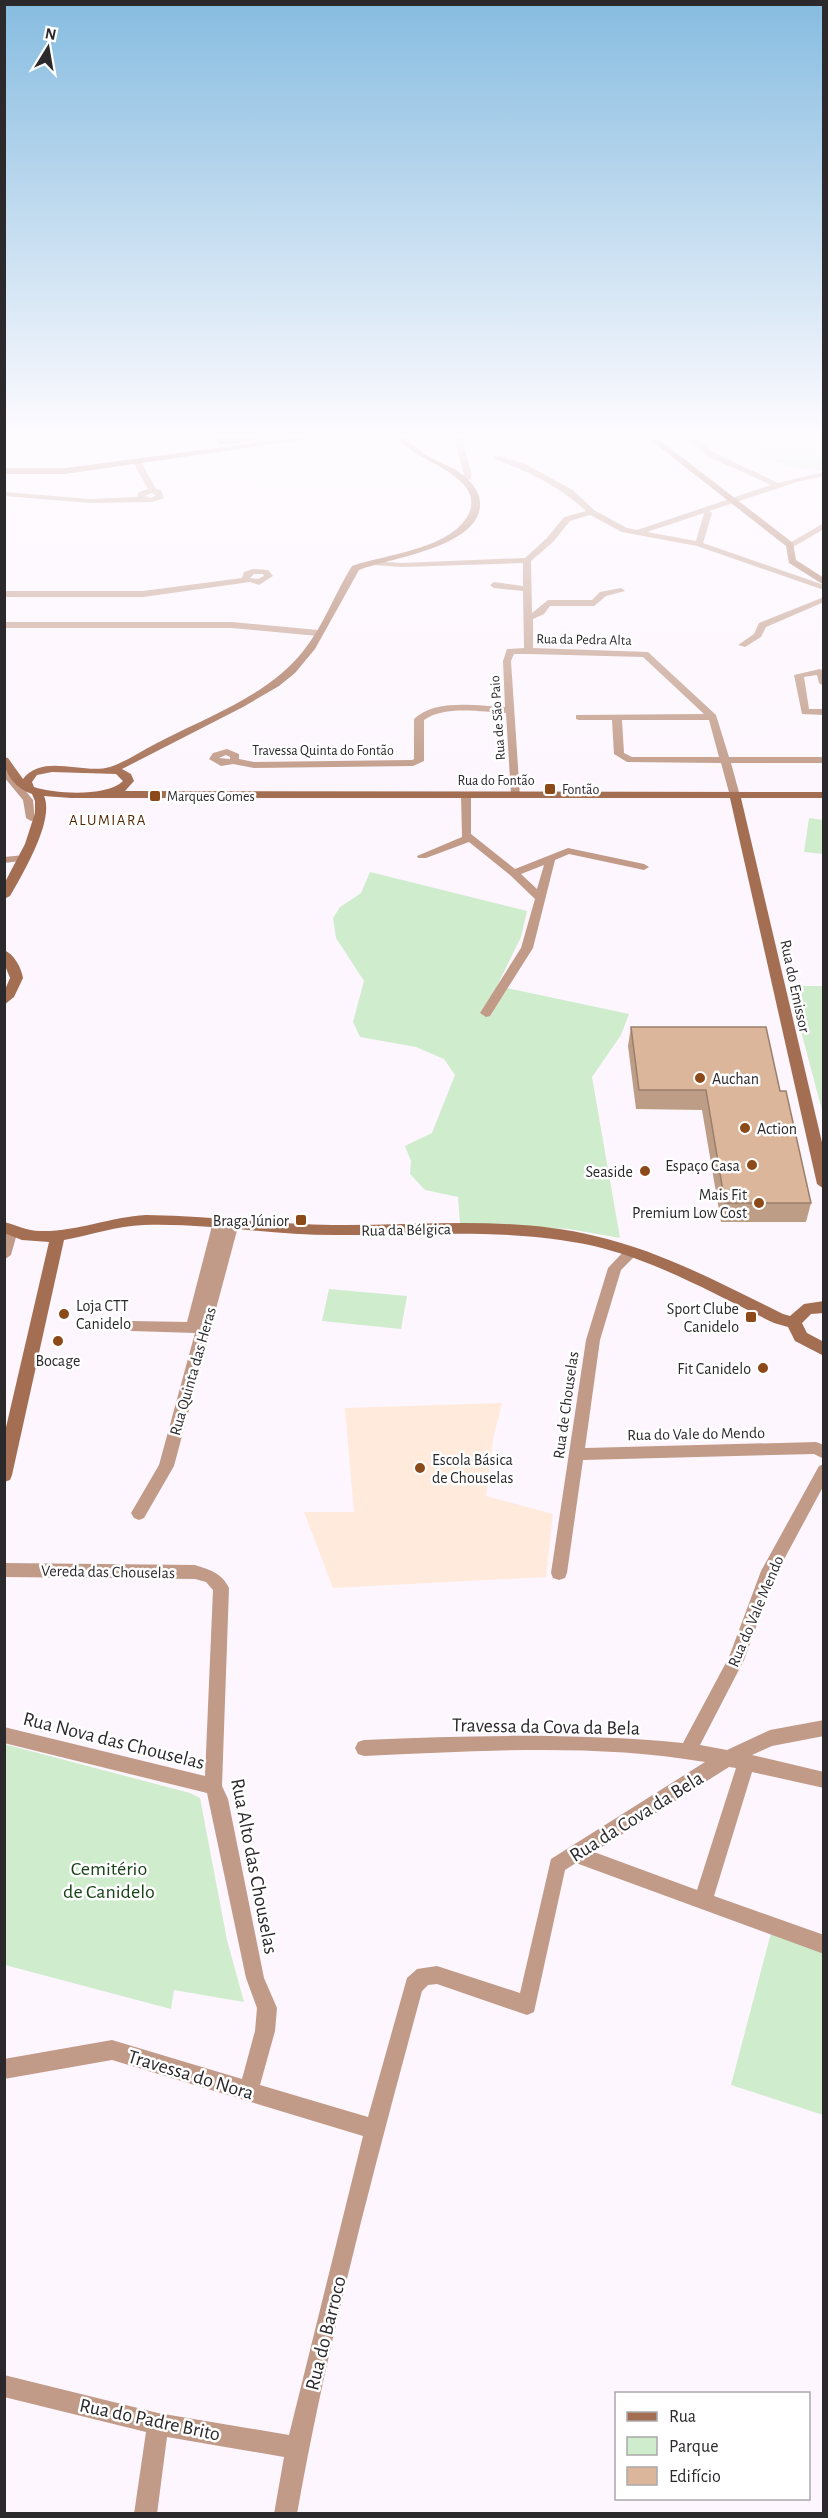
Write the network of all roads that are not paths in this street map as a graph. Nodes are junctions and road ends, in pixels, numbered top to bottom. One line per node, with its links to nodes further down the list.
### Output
1 (397, 556): 6 (main road)
2 (532, 556): 5 (street)
3 (732, 556): 10 (street)
4 (791, 556): 8 (main road)
5 (527, 560): 6 (street); 11 (street)
6 (372, 563): 17 (main road)
7 (247, 578): 13 (street)
8 (824, 582)
9 (494, 585): 11 (street)
10 (824, 588)
11 (528, 589): 15 (street)
12 (621, 591): 15 (street)
13 (4, 594)
14 (824, 599): 18 (street)
15 (528, 618): 19 (street)
16 (4, 625): 17 (street)
17 (318, 633): 27 (main road)
18 (742, 645)
19 (529, 651): 22 (street, Rua de São Paio); 25 (street, Rua da Pedra Alta)
20 (822, 672): 21 (street); 23 (street)
21 (824, 682)
22 (511, 710): 30 (street, Travessa Quinta do Fontão); 40 (street, Rua de São Paio)
23 (824, 712)
24 (579, 717): 26 (street)
25 (713, 717): 26 (street); 28 (street)
26 (617, 718): 28 (street)
27 (141, 757): 33 (main road); 34 (main road)
28 (726, 760): 29 (street); 41 (street)
29 (824, 760)
30 (234, 761)
31 (7, 765): 32 (main road); 35 (main road); 44 (street)
32 (48, 769): 33 (main road); 35 (main road)
33 (112, 770): 34 (main road, Rua do Fontão)
34 (128, 778): 37 (main road); 38 (main road, Rua do Fontão)
35 (33, 791): 36 (main road, Rua do Fontão); 43 (main road)
36 (68, 794): 37 (main road, Rua do Fontão); 43 (main road)
37 (95, 794): 38 (main road, Rua do Fontão)
38 (169, 794): 39 (main road, Rua do Fontão)
39 (466, 795): 40 (main road, Rua do Fontão); 45 (street)
40 (516, 795): 41 (main road, Rua do Fontão)
41 (735, 795): 42 (main road, Rua do Fontão); 57 (main road, Rua do Emissor)
42 (824, 795)
43 (43, 807): 48 (main road)
44 (31, 818)
45 (470, 838): 46 (street); 51 (street)
46 (422, 856)
47 (551, 857): 50 (street); 51 (street); 53 (street)
48 (25, 858): 49 (street); 52 (main road)
49 (4, 860)
50 (644, 867)
51 (514, 873): 53 (street)
52 (4, 896)
53 (539, 897): 56 (street)
54 (4, 954): 55 (main road)
55 (4, 1001)
56 (486, 1013)
57 (824, 1184)
58 (226, 1222): 60 (main road, Rua da Bélgica); 61 (main road, Rua da Bélgica); 65 (street, Rua Quinta das Heras); 72 (street, Rua Quinta das Heras)
59 (8, 1229): 60 (main road, Rua da Bélgica); 62 (street)
60 (57, 1237): 67 (main road)
61 (632, 1252): 64 (main road, Rua da Bélgica); 69 (street, Rua de Chouselas)
62 (4, 1255)
63 (824, 1307): 64 (main road)
64 (794, 1323): 66 (main road, Rua da Bélgica)
65 (132, 1326)
66 (824, 1350)
67 (8, 1445): 71 (main road)
68 (820, 1451): 69 (street, Rua do Vale do Mendo)
69 (576, 1454): 74 (street, Rua de Chouselas)
70 (824, 1470): 79 (street, Rua do Vale Mendo)
71 (4, 1475)
72 (139, 1513)
73 (4, 1570): 75 (street, Vereda das Chouselas)
74 (559, 1573)
75 (211, 1577): 83 (street, Rua Alto das Chouselas)
76 (824, 1728): 80 (street, Rua da Cova da Bela)
77 (4, 1735): 83 (street, Rua Nova das Chouselas)
78 (364, 1748): 79 (street, Travessa da Cova da Bela)
79 (687, 1752): 80 (street, Travessa da Cova da Bela)
80 (726, 1760): 81 (street, Travessa da Cova da Bela); 84 (street, Rua da Cova da Bela)
81 (746, 1764): 82 (street, Travessa da Cova da Bela); 85 (street)
82 (824, 1780)
83 (213, 1786): 88 (street, Rua Alto das Chouselas)
84 (575, 1854): 85 (street); 89 (street, Rua da Cova da Bela)
85 (703, 1901): 86 (street)
86 (824, 1945)
87 (4, 2069): 88 (street, Travessa do Nora)
88 (248, 2091): 89 (street, Travessa do Nora)
89 (374, 2129): 90 (street, Rua da Cova da Bela)
90 (368, 2154): 93 (street, Rua do Barroco)
91 (4, 2386): 92 (street, Rua do Padre Brito)
92 (158, 2424): 93 (street, Rua do Padre Brito); 94 (street)
93 (297, 2448): 95 (street, Rua do Barroco)
94 (145, 2514)
95 (285, 2514)

